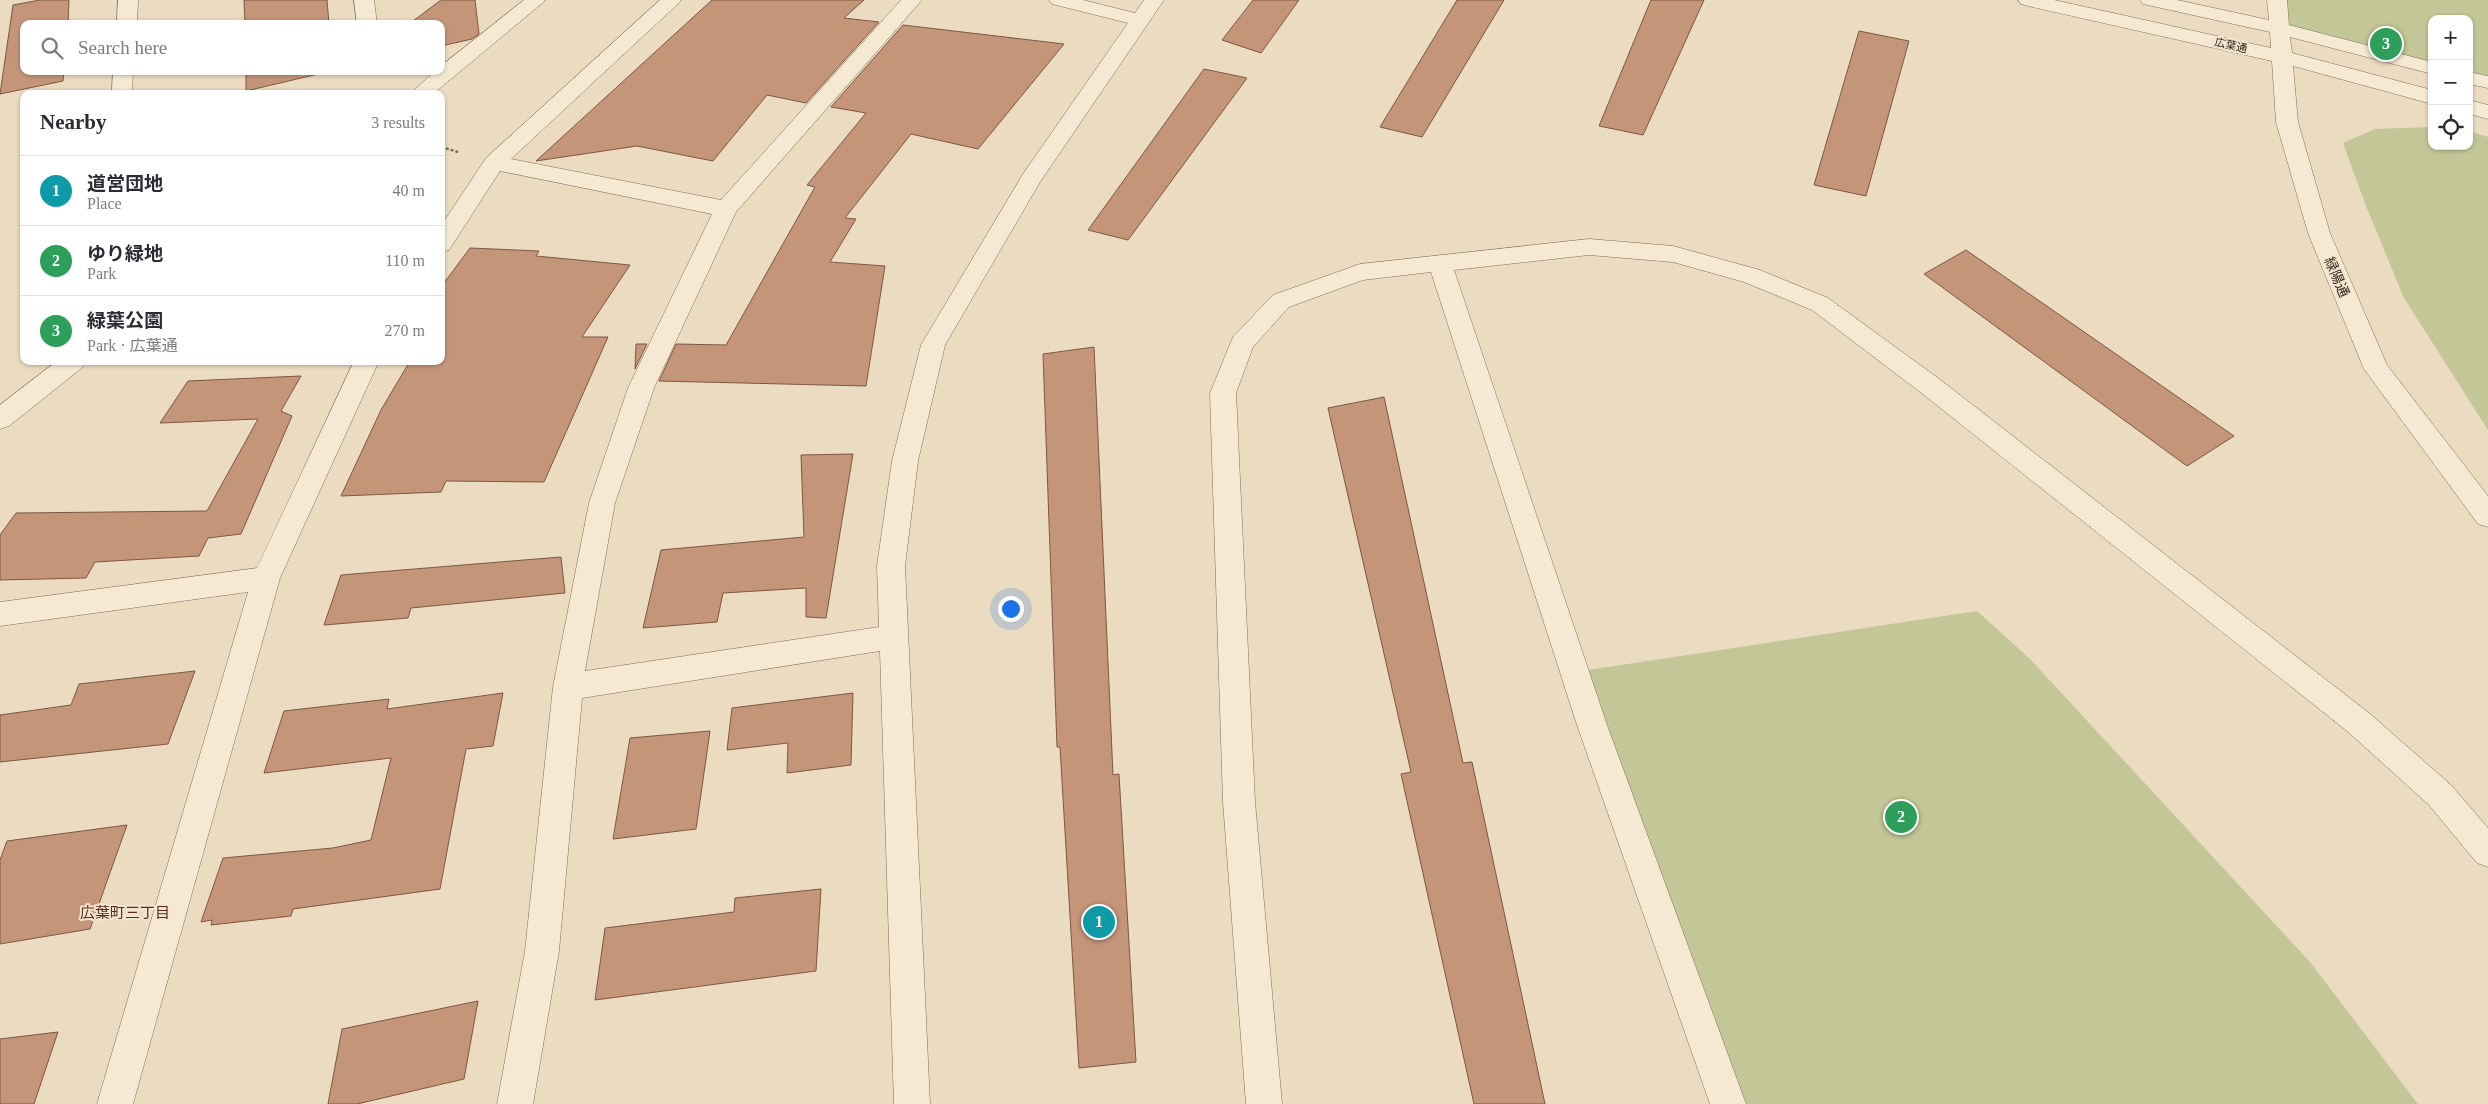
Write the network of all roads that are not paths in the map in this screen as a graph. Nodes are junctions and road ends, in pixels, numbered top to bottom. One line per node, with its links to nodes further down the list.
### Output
1 (128, 0): 11 (street)
2 (364, 0): 12 (street)
3 (536, 0): 16 (street)
4 (672, 0): 26 (street)
5 (912, 0): 27 (street)
6 (1058, 0): 10 (street)
7 (2028, 0): 14 (street, 広葉通)
8 (2150, 0): 13 (street, 広葉通)
9 (2277, 0): 13 (street, 緑陽通)
10 (1147, 10): 36 (street)
11 (127, 20)
12 (367, 20)
13 (2278, 28): 14 (street, 緑陽通); 15 (street, 広葉通)
14 (2281, 57): 23 (street, 広葉通); 33 (street, 緑陽通)
15 (2428, 67)
16 (445, 71)
17 (123, 75): 21 (street)
18 (441, 75): 22 (street)
19 (2473, 79): 20 (street)
20 (2488, 82)
21 (122, 90)
22 (424, 90)
23 (2428, 96)
24 (2473, 108): 25 (street)
25 (2488, 112)
26 (494, 163): 27 (street); 28 (street)
27 (726, 209): 37 (street)
28 (445, 238)
29 (1440, 264): 38 (street); 42 (street); 43 (street)
30 (69, 365): 32 (street)
31 (365, 365): 34 (street)
32 (0, 419)
33 (2488, 516)
34 (266, 578): 35 (street); 39 (street)
35 (0, 614)
36 (894, 636): 37 (street); 41 (street)
37 (568, 687): 40 (street)
38 (2488, 852)
39 (115, 1104)
40 (514, 1104)
41 (912, 1104)
42 (1264, 1104)
43 (1728, 1104)

